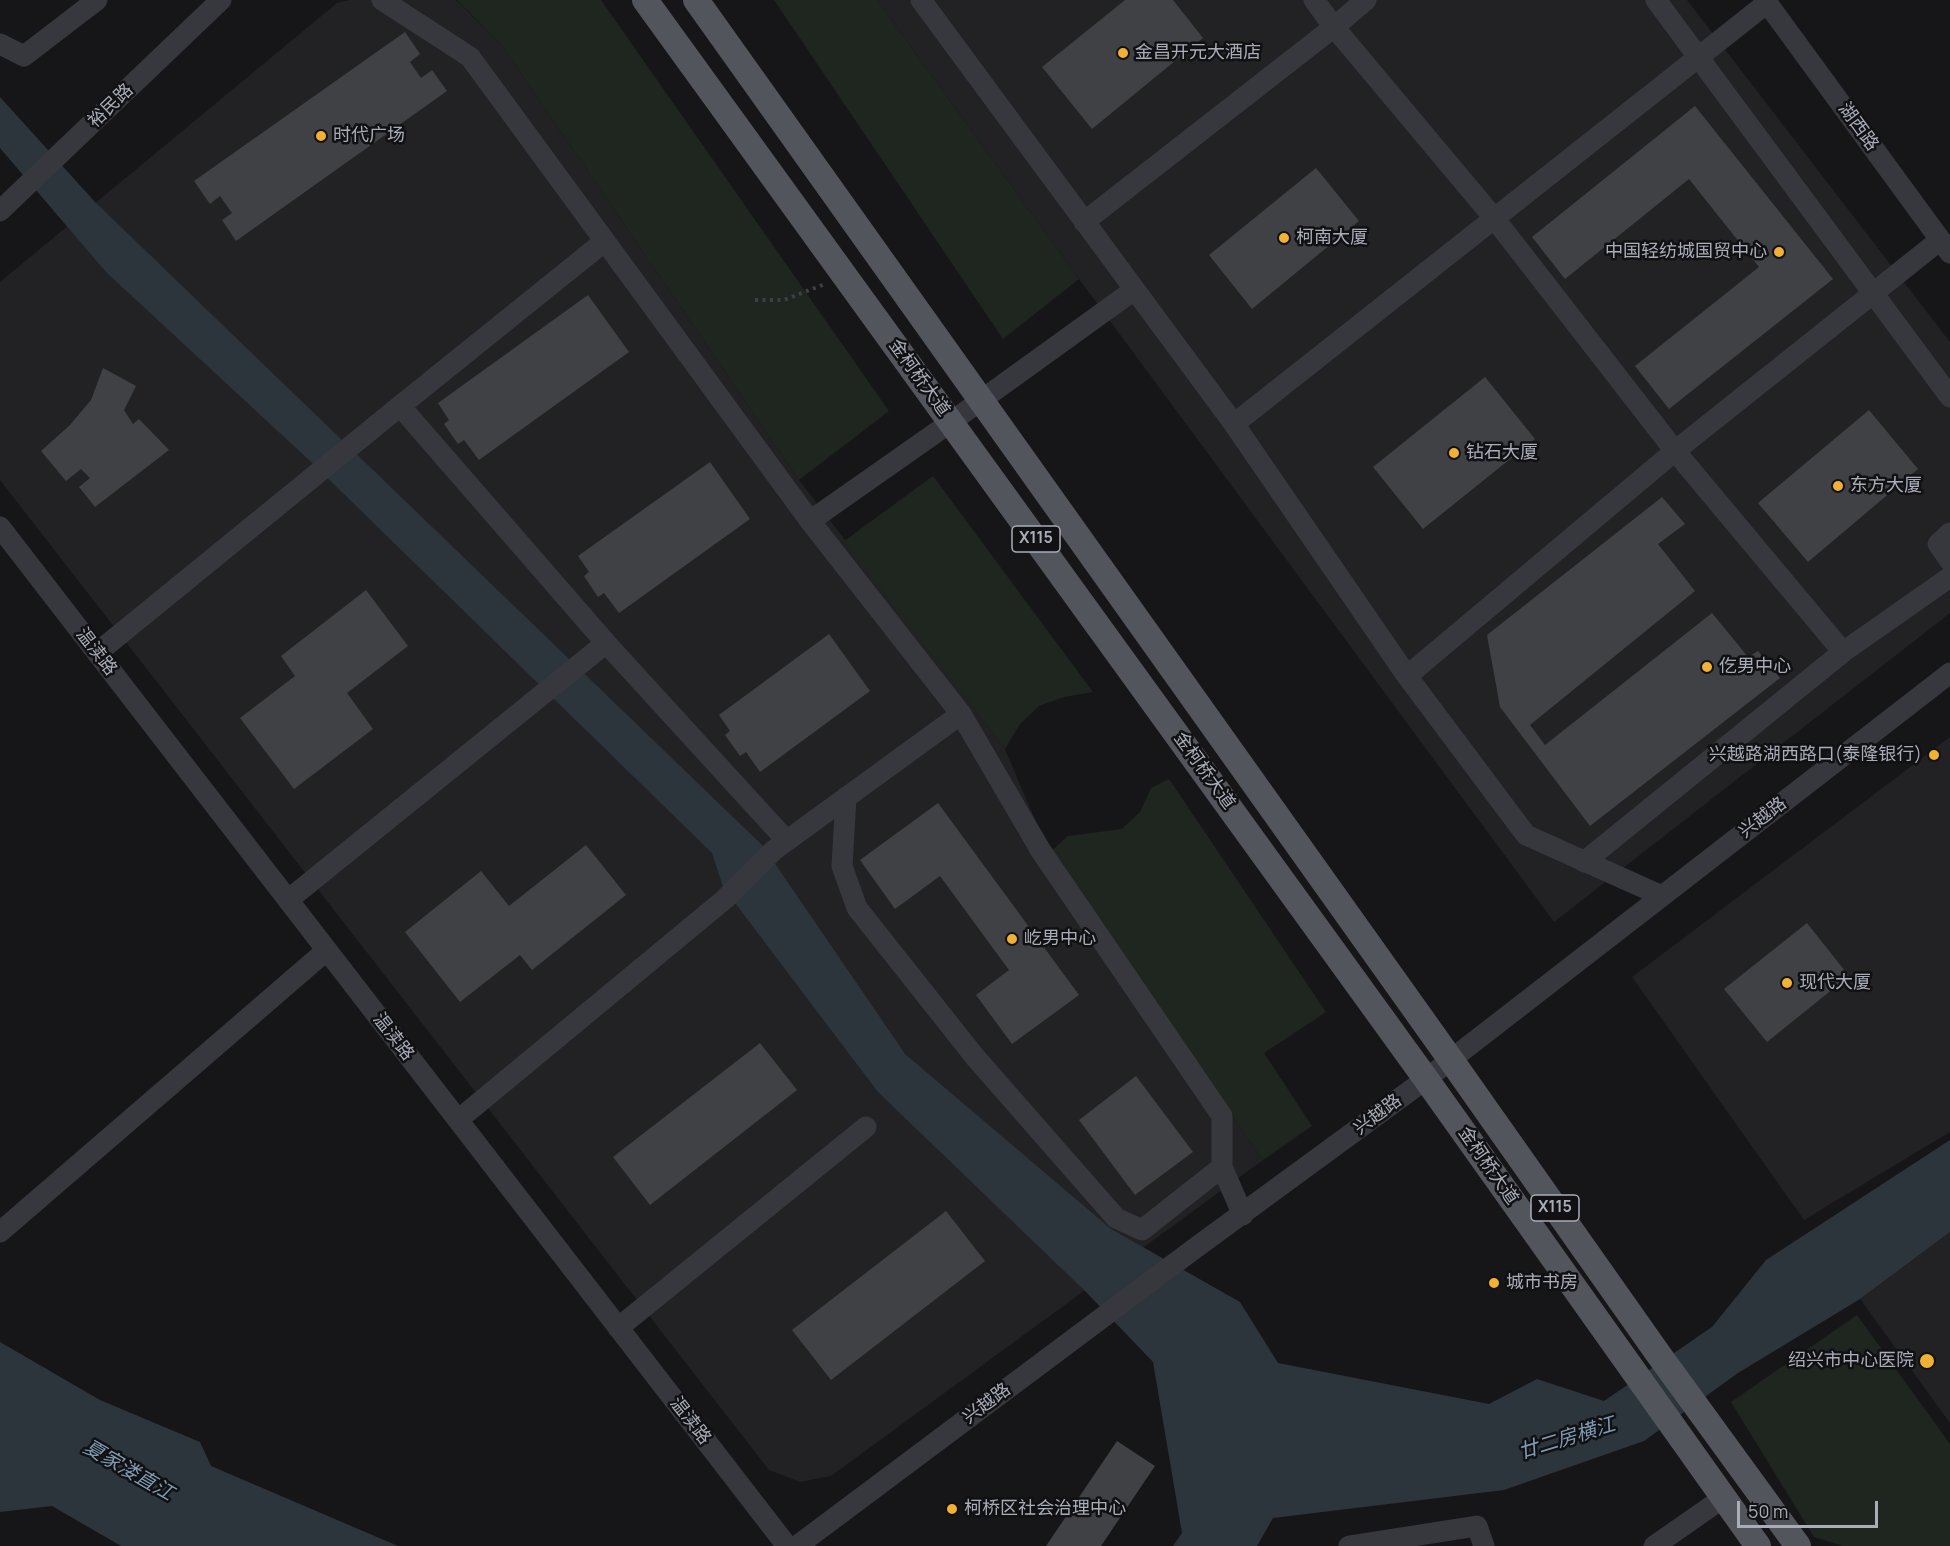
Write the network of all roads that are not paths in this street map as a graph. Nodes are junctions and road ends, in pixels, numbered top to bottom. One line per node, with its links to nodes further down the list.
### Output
1 (97, 0): 12 (street)
2 (221, 0): 14 (street, 裕民路)
3 (382, 0): 17 (street)
4 (645, 0): 24 (main road, 金柯桥大道 / X115)
5 (696, 0): 22 (main road, 金柯桥大道 / X115)
6 (921, 0): 16 (street)
7 (1314, 0): 11 (street)
8 (1366, 0): 11 (street)
9 (1656, 0): 13 (street)
10 (1766, 1): 13 (street); 18 (street, 湖西路)
11 (1334, 27): 15 (street); 16 (street)
12 (0, 44)
13 (1699, 57): 15 (street); 20 (street)
14 (0, 211)
15 (1494, 218): 25 (street); 26 (street)
16 (1084, 222): 19 (street)
17 (605, 241): 23 (street); 27 (street)
18 (1945, 247): 20 (street)
19 (1134, 290): 22 (street); 25 (street)
20 (1873, 294): 21 (street); 26 (street)
21 (1950, 397)
22 (981, 400): 24 (street); 44 (main road, 金柯桥大道 / X115)
23 (400, 405): 32 (street); 34 (street)
24 (951, 422): 27 (street); 45 (main road, 金柯桥大道 / X115)
25 (1234, 424): 36 (street)
26 (1675, 451): 33 (street); 36 (street)
27 (810, 521): 37 (street)
28 (0, 527): 34 (street, 温渎路)
29 (1950, 533): 30 (street)
30 (1950, 561)
31 (1950, 578): 33 (street)
32 (606, 643): 39 (street); 42 (street)
33 (1843, 652): 40 (street)
34 (97, 653): 42 (street, 温渎路)
35 (1950, 673): 41 (street, 兴越路)
36 (1407, 676): 40 (street)
37 (961, 714): 38 (street); 48 (street)
38 (846, 797): 39 (street); 48 (street)
39 (781, 845): 46 (street)
40 (1584, 862): 41 (street)
41 (1662, 896): 44 (street, 兴越路)
42 (288, 900): 43 (street, 温渎路)
43 (327, 950): 46 (street, 温渎路); 50 (street)
44 (1451, 1060): 45 (street, 兴越路); 59 (main road, 金柯桥大道 / X115)
45 (1426, 1079): 49 (street, 兴越路); 52 (main road, 金柯桥大道 / X115)
46 (458, 1120): 51 (street, 温渎路)
47 (866, 1127): 51 (street)
48 (1222, 1167): 49 (street)
49 (1243, 1215): 54 (street, 兴越路)
50 (0, 1232)
51 (618, 1328): 53 (street, 温渎路)
52 (1723, 1498): 57 (street); 58 (main road, 金柯桥大道 / X115)
53 (787, 1546)
54 (797, 1546)
55 (1349, 1546): 56 (street)
56 (1484, 1546)
57 (1654, 1546)
58 (1758, 1546)
59 (1798, 1546)

